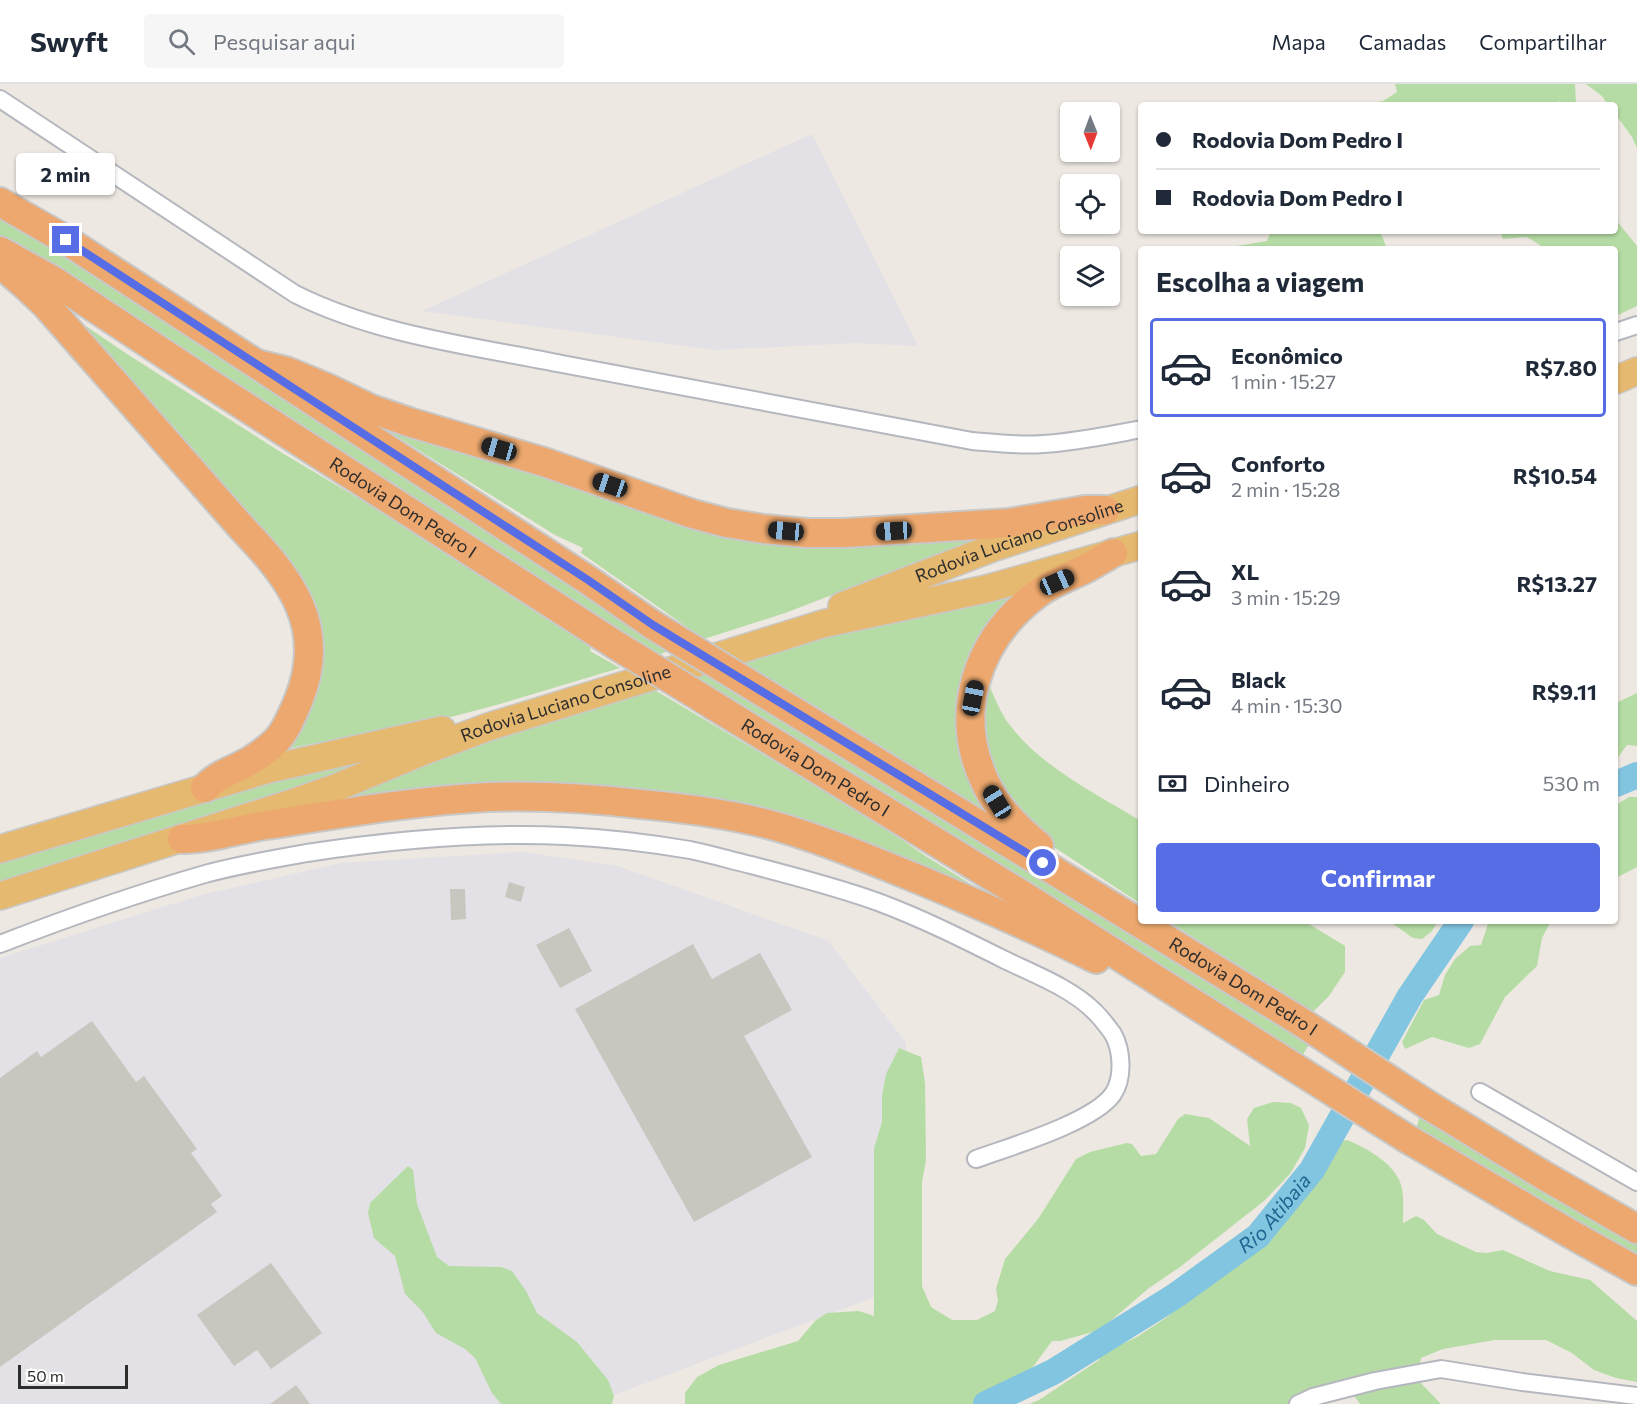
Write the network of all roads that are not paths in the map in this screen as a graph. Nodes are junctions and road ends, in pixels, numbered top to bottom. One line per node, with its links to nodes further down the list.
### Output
1 (0, 99): 11 (street)
2 (0, 202): 7 (highway, Rodovia Dom Pedro I)
3 (0, 252): 24 (highway, Rodovia Dom Pedro I, bridge)
4 (0, 264): 16 (highway)
5 (1637, 325): 6 (street)
6 (1618, 331)
7 (257, 364): 13 (highway); 19 (highway, Rodovia Dom Pedro I, bridge)
8 (1637, 371): 9 (highway); 10 (highway)
9 (1618, 374)
10 (1618, 379)
11 (1138, 430)
12 (1138, 500): 13 (highway, Rodovia Luciano Consoline)
13 (1105, 510): 16 (highway, Rodovia Luciano Consoline)
14 (1138, 546): 15 (highway, Rodovia Luciano Consoline)
15 (1113, 553): 17 (highway, Rodovia Luciano Consoline); 19 (highway)
16 (205, 789): 18 (highway, Rodovia Luciano Consoline)
17 (182, 839): 20 (highway, Rodovia Luciano Consoline); 24 (highway)
18 (0, 849)
19 (1063, 875): 21 (highway, Rodovia Dom Pedro I)
20 (0, 896)
21 (1138, 921)
22 (1142, 924): 28 (highway, Rodovia Dom Pedro I)
23 (0, 944): 26 (street)
24 (1178, 993): 29 (highway, Rodovia Dom Pedro I)
25 (1480, 1092): 27 (street)
26 (976, 1159)
27 (1637, 1182)
28 (1637, 1229)
29 (1637, 1271)
30 (1637, 1396): 31 (street)
31 (1298, 1404)

